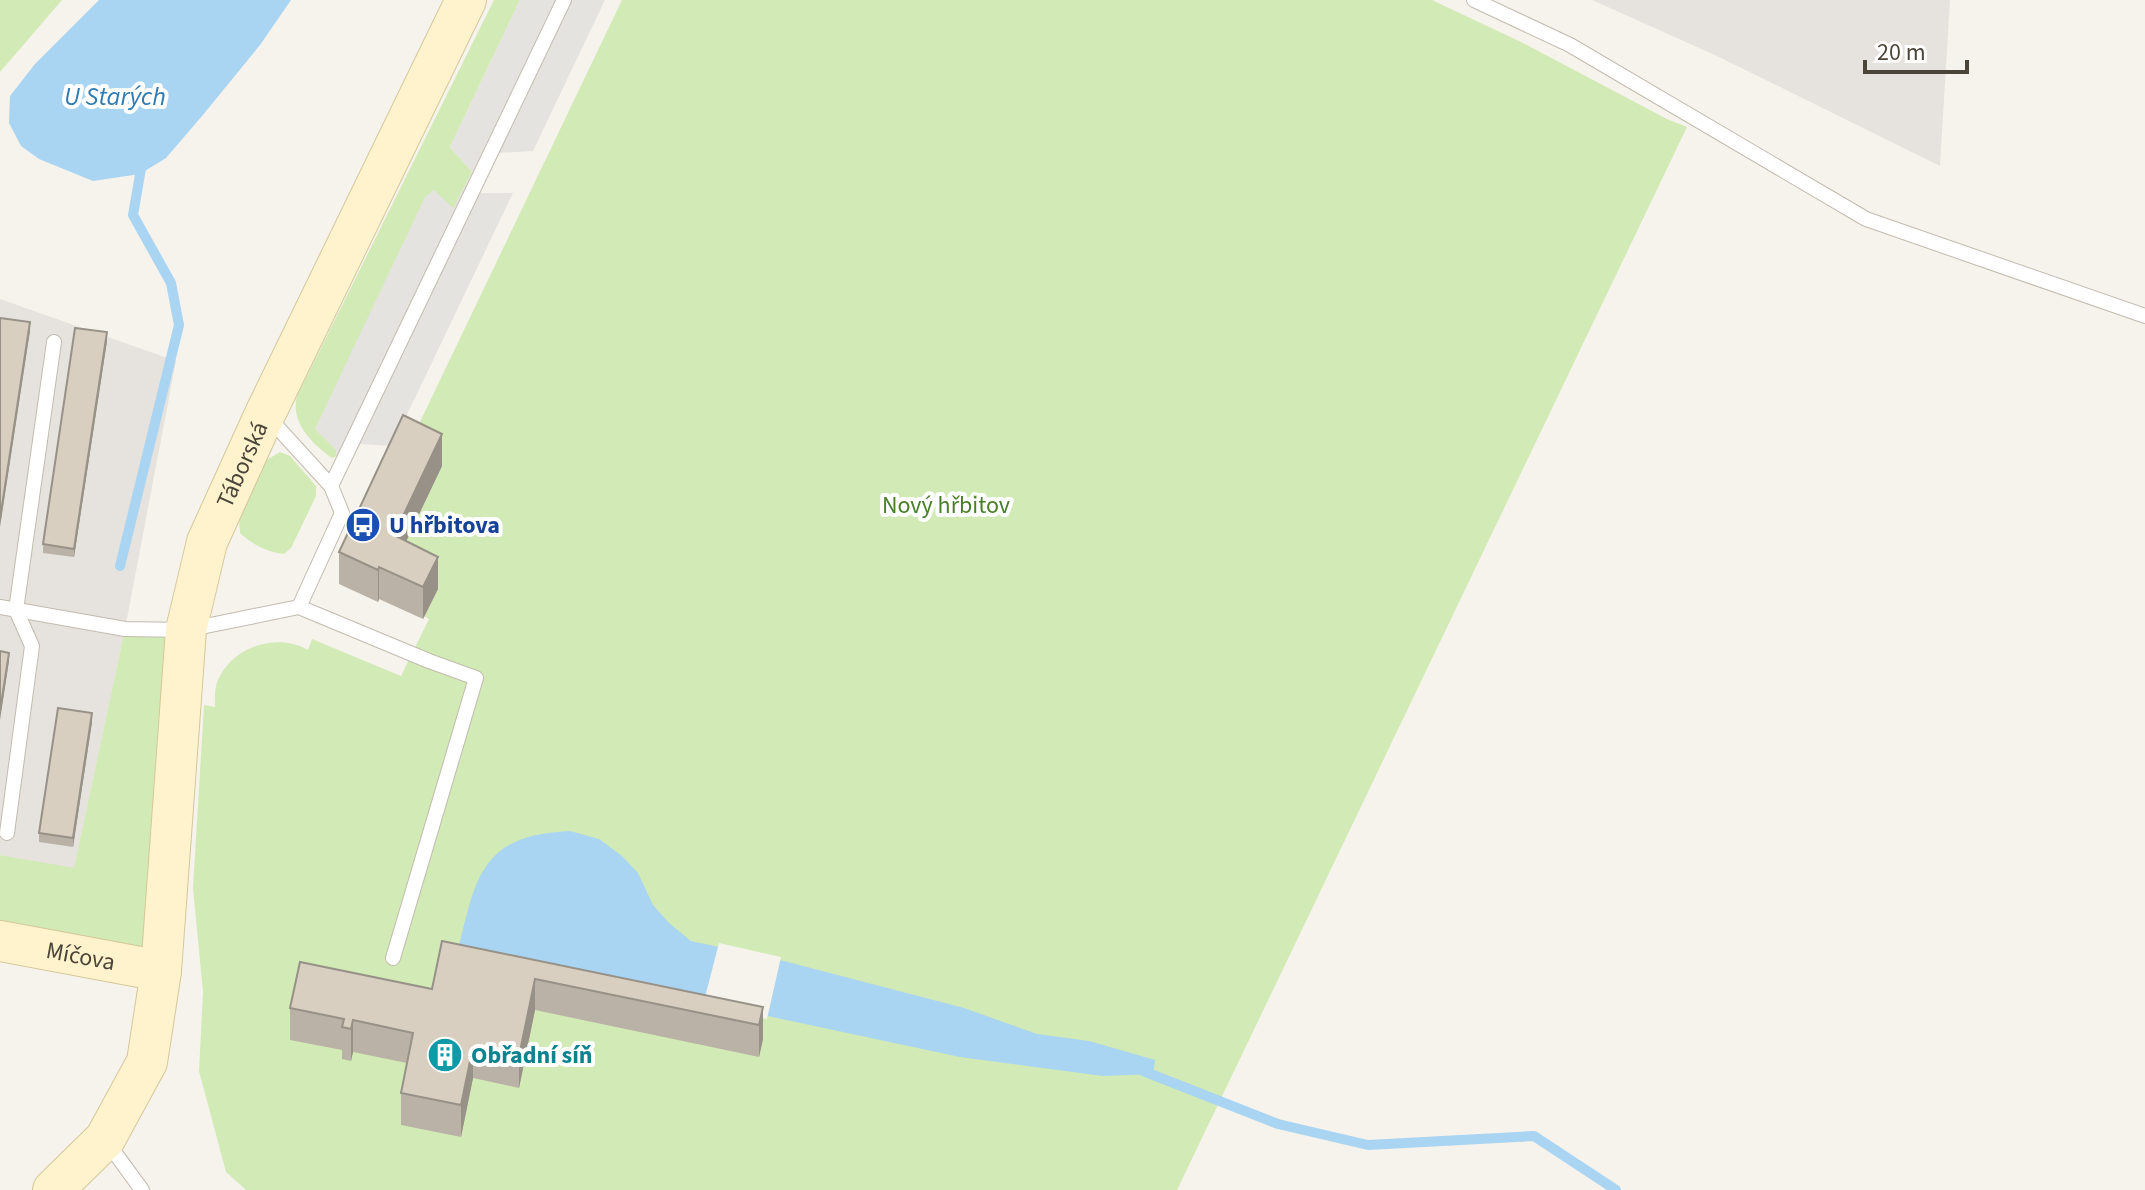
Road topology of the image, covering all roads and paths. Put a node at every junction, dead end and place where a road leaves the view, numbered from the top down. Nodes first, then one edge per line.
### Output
1 (466, 0) edge
2 (564, 0) edge
3 (1474, 0) edge
4 (2145, 316) edge
5 (54, 342) dead end
6 (265, 414) junction
7 (331, 486) junction
8 (0, 607) edge
9 (299, 607) junction
10 (16, 610) junction
11 (186, 630) junction
12 (7, 833) dead end
13 (0, 941) edge
14 (393, 958) dead end
15 (161, 971) junction
16 (105, 1139) junction
17 (53, 1190) edge
18 (142, 1190) edge

1 - 6 street, Táborská
2 - 7 lane
3 - 4 lane
5 - 10 lane
6 - 7 lane
6 - 11 street, Táborská
7 - 9 lane
8 - 10 lane
9 - 11 lane
9 - 14 lane
10 - 11 lane
10 - 12 lane
11 - 15 street, Táborská
13 - 15 street, Míčova
15 - 16 street, Táborská
16 - 17 street, Táborská
16 - 18 lane

